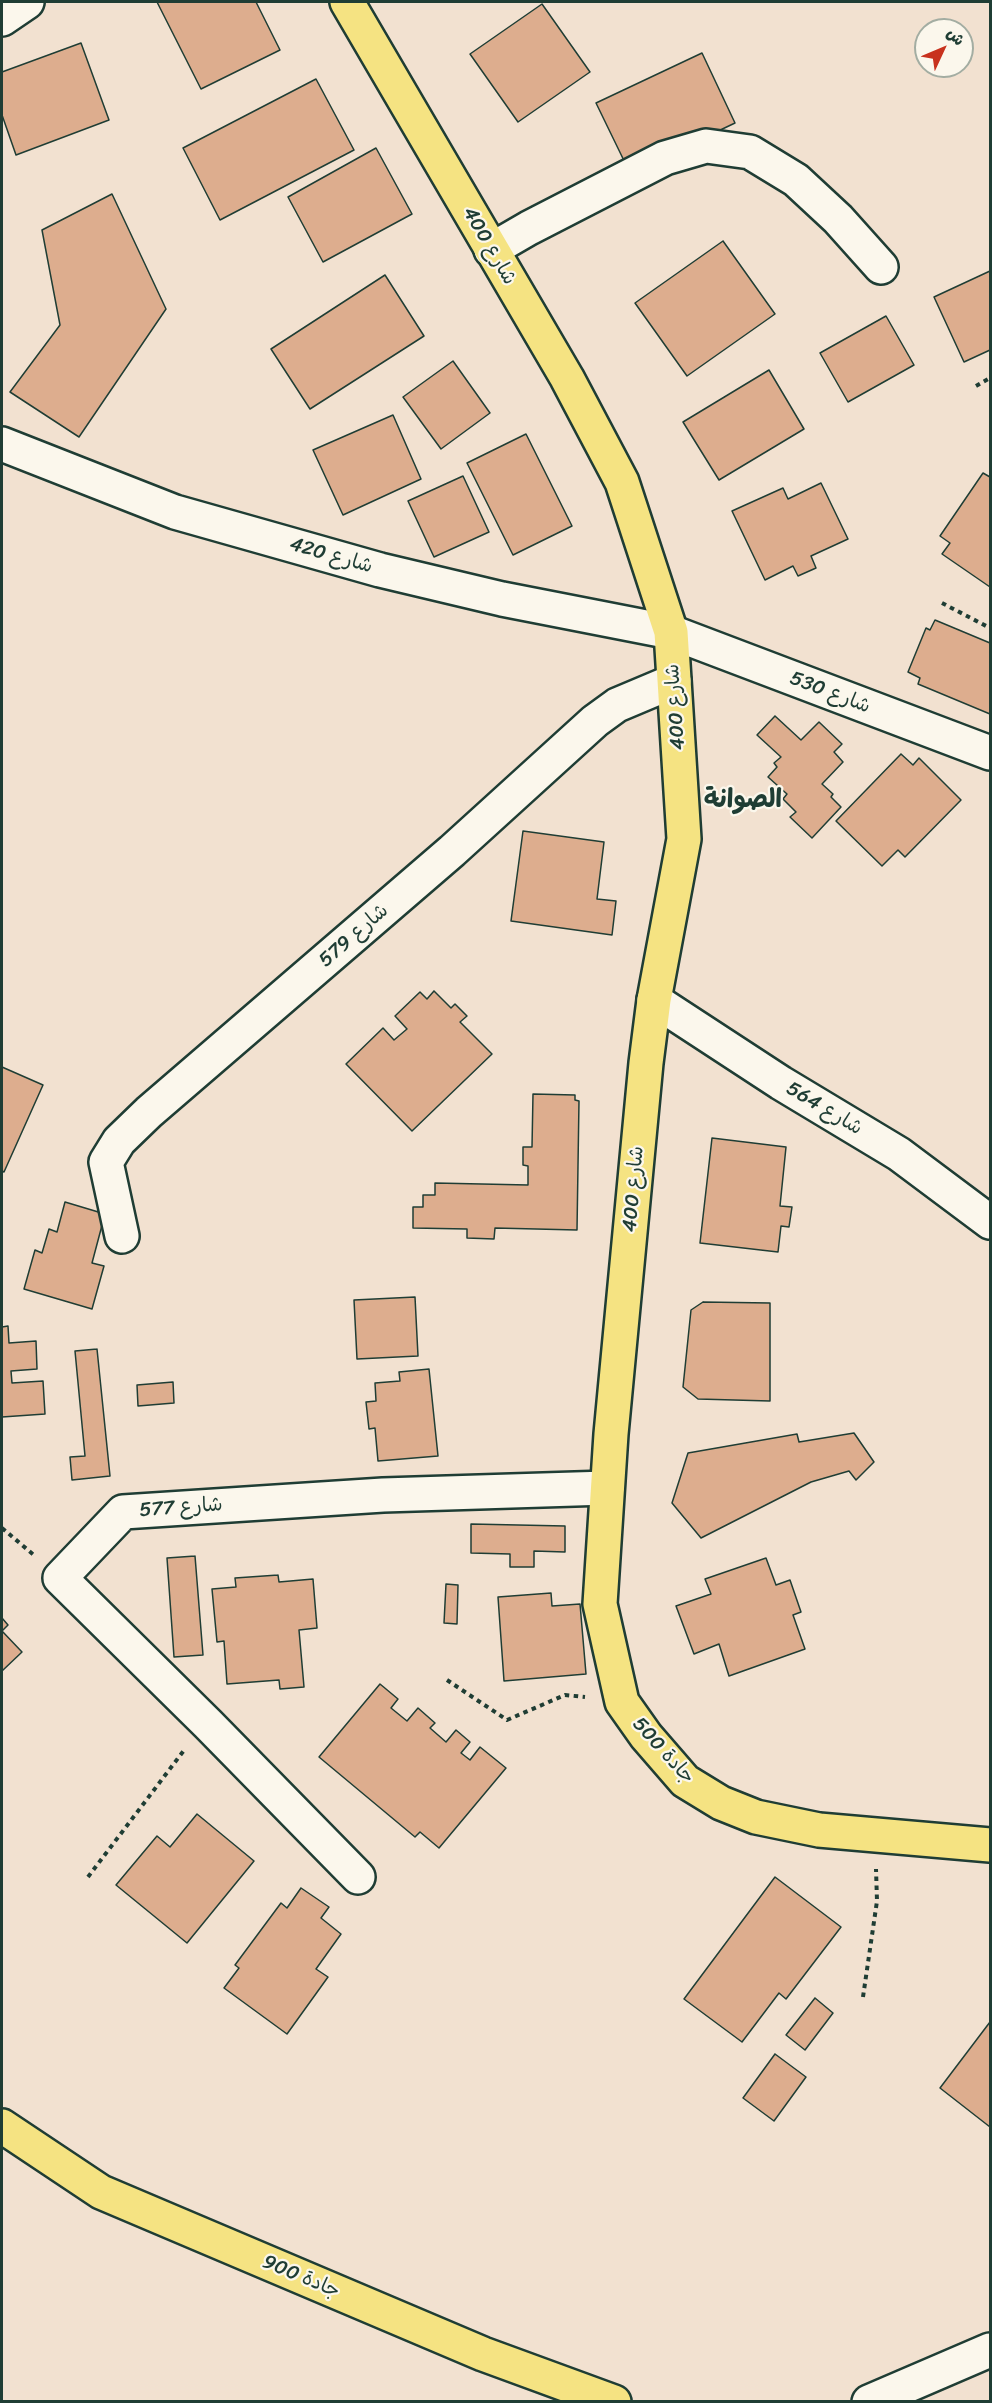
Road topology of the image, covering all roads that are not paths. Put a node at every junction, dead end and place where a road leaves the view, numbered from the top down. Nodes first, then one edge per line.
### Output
1 (27, 2) edge
2 (347, 2) edge
3 (2, 20) edge
4 (491, 250) junction
5 (880, 267) dead end
6 (2, 444) edge
7 (671, 632) junction
8 (674, 681) junction
9 (990, 753) edge
10 (654, 1000) junction
11 (990, 1222) edge
12 (122, 1236) dead end
13 (607, 1488) junction
14 (990, 1845) edge
15 (358, 1877) dead end
16 (2, 2126) edge
17 (990, 2350) edge
18 (614, 2402) edge
19 (869, 2402) edge

1 - 3 street
2 - 4 main road, شارع 400
4 - 5 street
4 - 7 main road, شارع 400
6 - 7 street, شارع 420
7 - 8 main road, شارع 400
7 - 9 street, شارع 530
8 - 10 main road, شارع 400
8 - 12 street, شارع 579
10 - 11 street, شارع 564
10 - 13 main road, شارع 400
13 - 14 main road, جادة 500
13 - 15 street, شارع 577
16 - 18 main road, جادة 900
17 - 19 street

